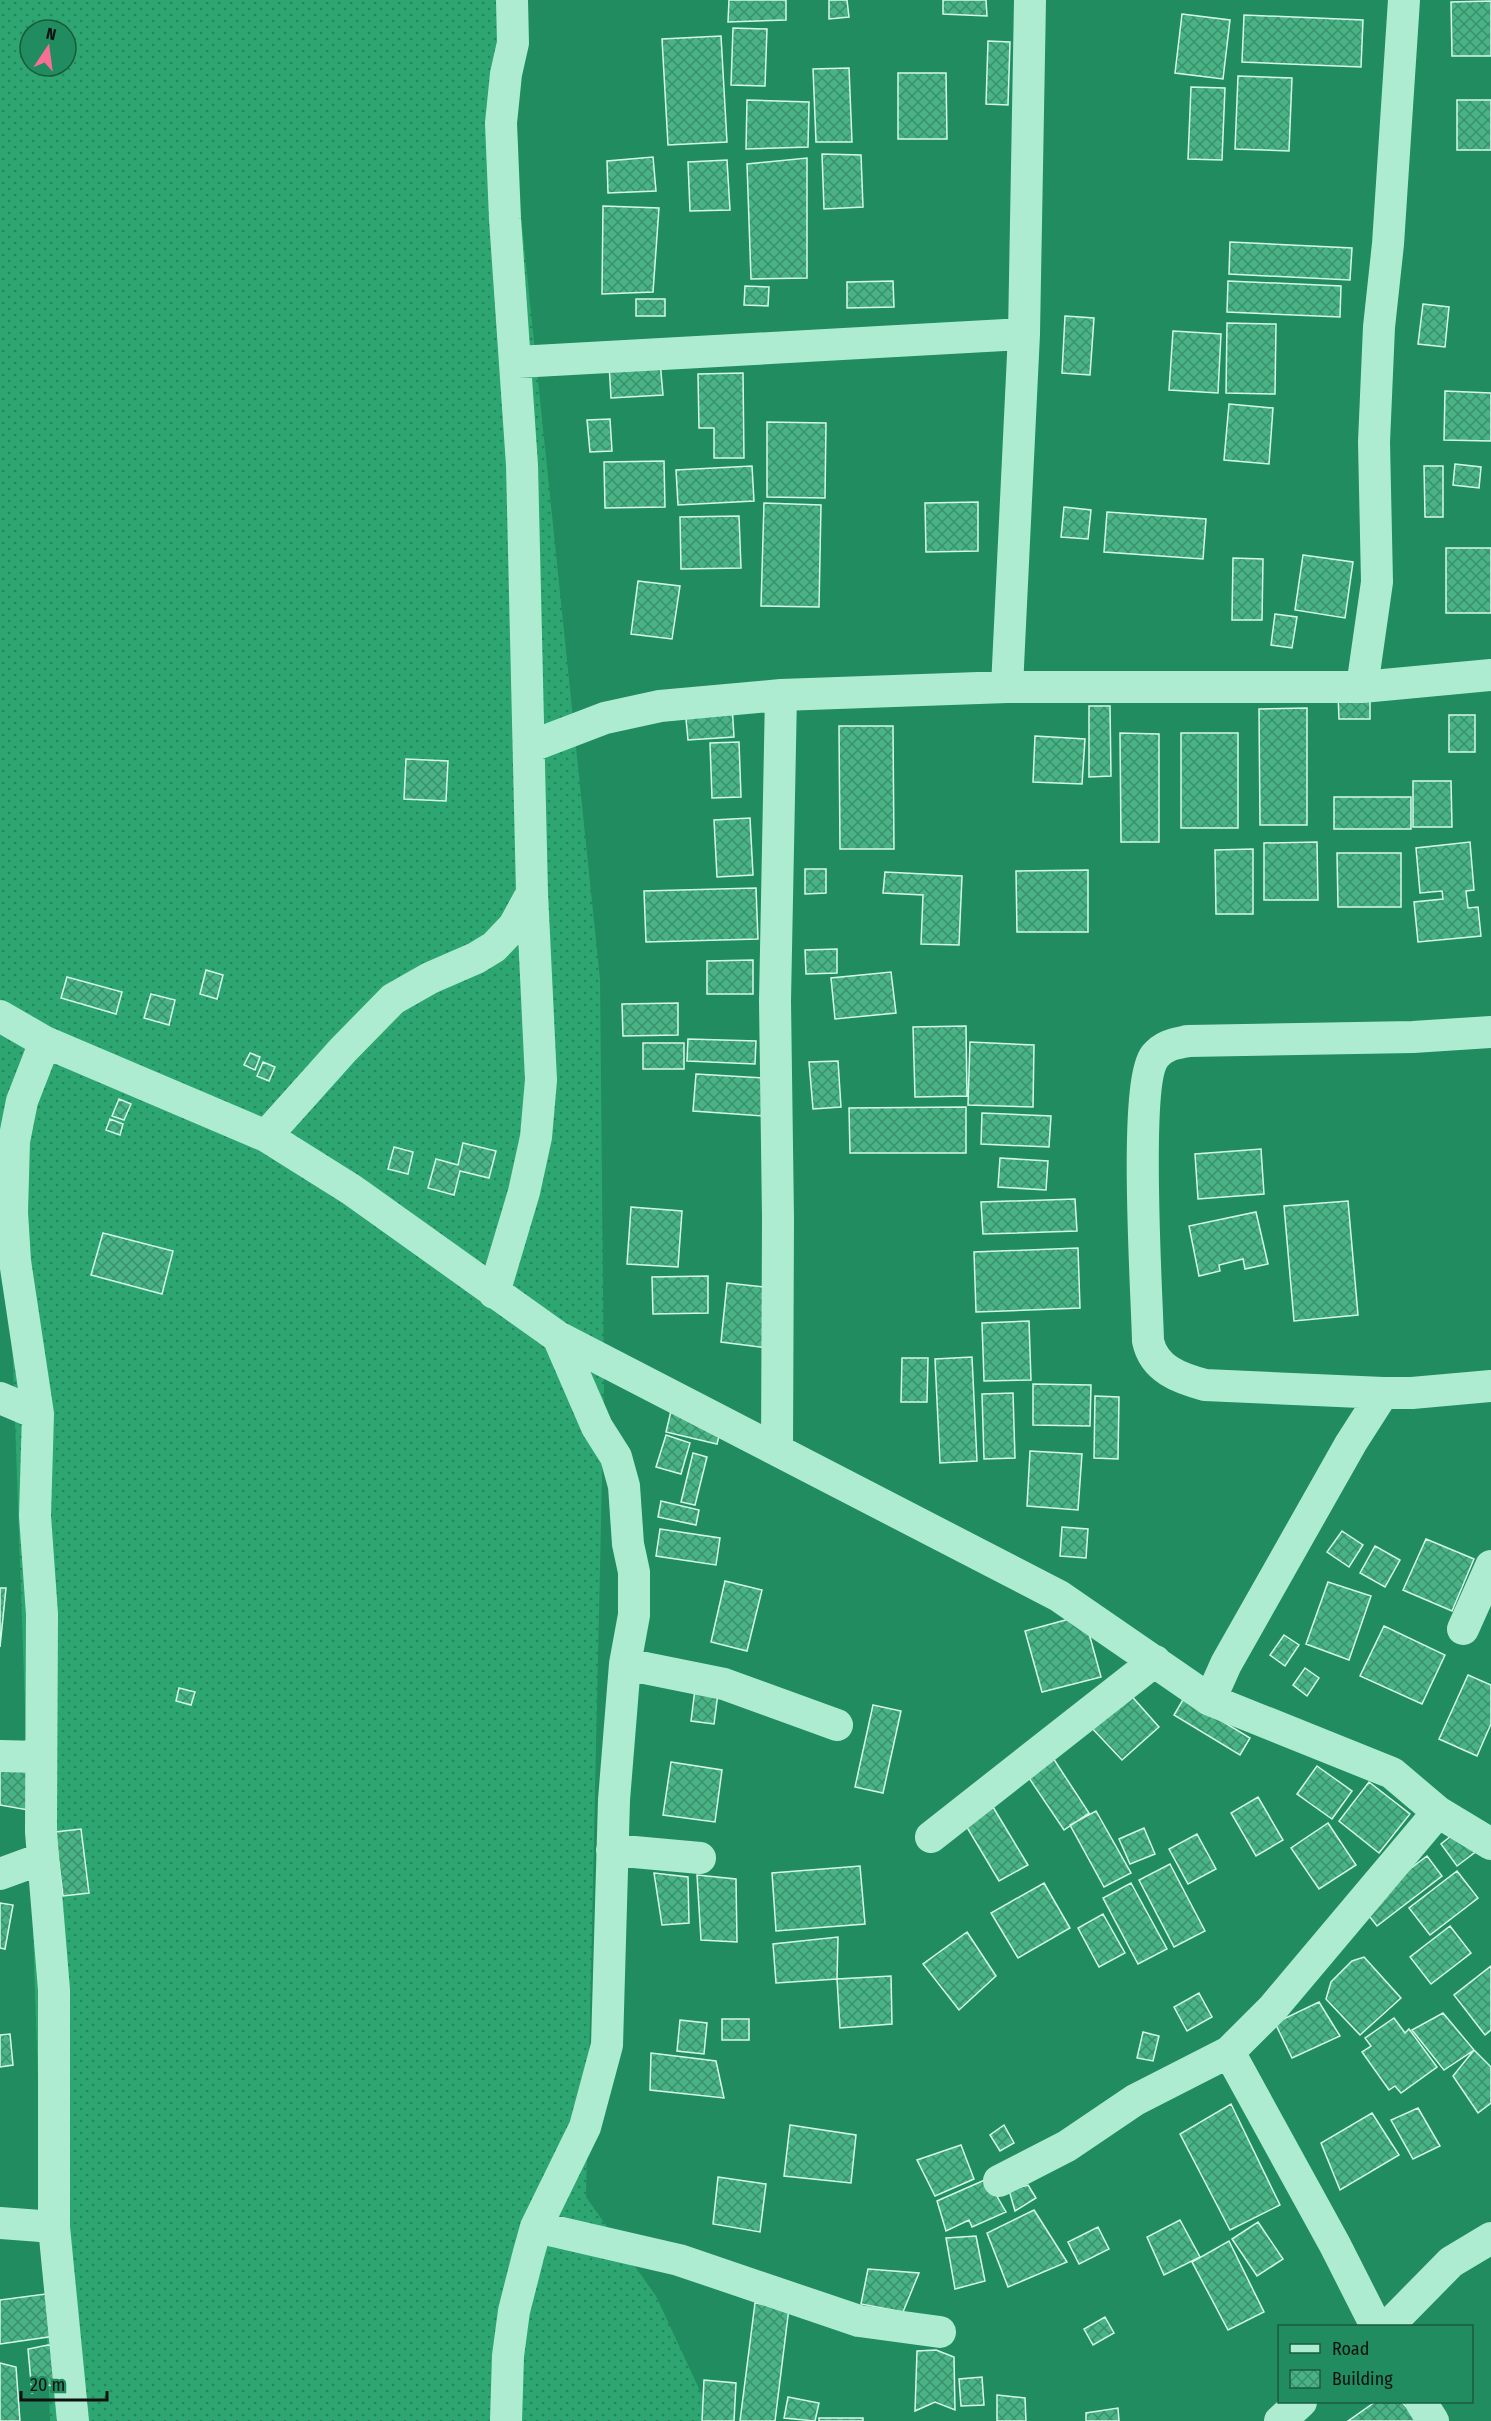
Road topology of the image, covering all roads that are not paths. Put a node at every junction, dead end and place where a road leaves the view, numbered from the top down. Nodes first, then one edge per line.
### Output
1 (512, 0) edge
2 (1030, 0) edge
3 (1404, 0) edge
4 (1024, 334) junction
5 (517, 362) junction
6 (1491, 675) edge
7 (1007, 687) junction
8 (1362, 687) junction
9 (781, 695) junction
10 (529, 747) junction
11 (532, 893) junction
12 (0, 1016) edge
13 (1491, 1032) edge
14 (45, 1042) junction
15 (266, 1136) junction
16 (494, 1293) junction
17 (558, 1337) junction
18 (1491, 1386) edge
19 (1383, 1393) junction
20 (0, 1398) edge
21 (38, 1414) junction
22 (777, 1450) junction
23 (1491, 1566) edge
24 (1463, 1629) dead end
25 (1155, 1661) junction
26 (625, 1664) junction
27 (1210, 1700) junction
28 (837, 1725) dead end
29 (0, 1756) edge
30 (40, 1757) junction
31 (1438, 1812) junction
32 (931, 1837) dead end
33 (1491, 1844) edge
34 (612, 1850) junction
35 (700, 1858) dead end
36 (42, 1859) junction
37 (0, 1874) edge
38 (1229, 2052) junction
39 (999, 2181) dead end
40 (0, 2223) edge
41 (54, 2227) junction
42 (536, 2227) junction
43 (1491, 2238) edge
44 (1375, 2325) edge
45 (1389, 2325) edge
46 (940, 2332) dead end
47 (1300, 2403) edge
48 (1422, 2403) edge
49 (73, 2421) edge
50 (506, 2421) edge
51 (1280, 2421) edge
52 (1433, 2421) edge

1 - 5 street
2 - 4 street
3 - 8 street
4 - 5 street
4 - 7 street
5 - 10 street
6 - 8 street
7 - 8 street
7 - 9 street
9 - 10 street
9 - 22 street
10 - 11 street
11 - 15 street
11 - 16 street
12 - 14 street
13 - 19 street
14 - 15 street
14 - 21 street
15 - 16 street
16 - 17 street
17 - 22 street
17 - 26 street
18 - 19 street
19 - 27 street
20 - 21 street
21 - 30 street
22 - 25 street
23 - 24 street
25 - 27 street
25 - 32 street
26 - 28 street
26 - 34 street
27 - 31 street
29 - 30 street
30 - 36 street
31 - 33 street
31 - 38 street
34 - 35 street
34 - 42 street
36 - 37 street
36 - 41 street
38 - 39 street
38 - 44 street
40 - 41 street
41 - 49 street
42 - 46 street
42 - 50 street
43 - 45 street
47 - 51 street
48 - 52 street

